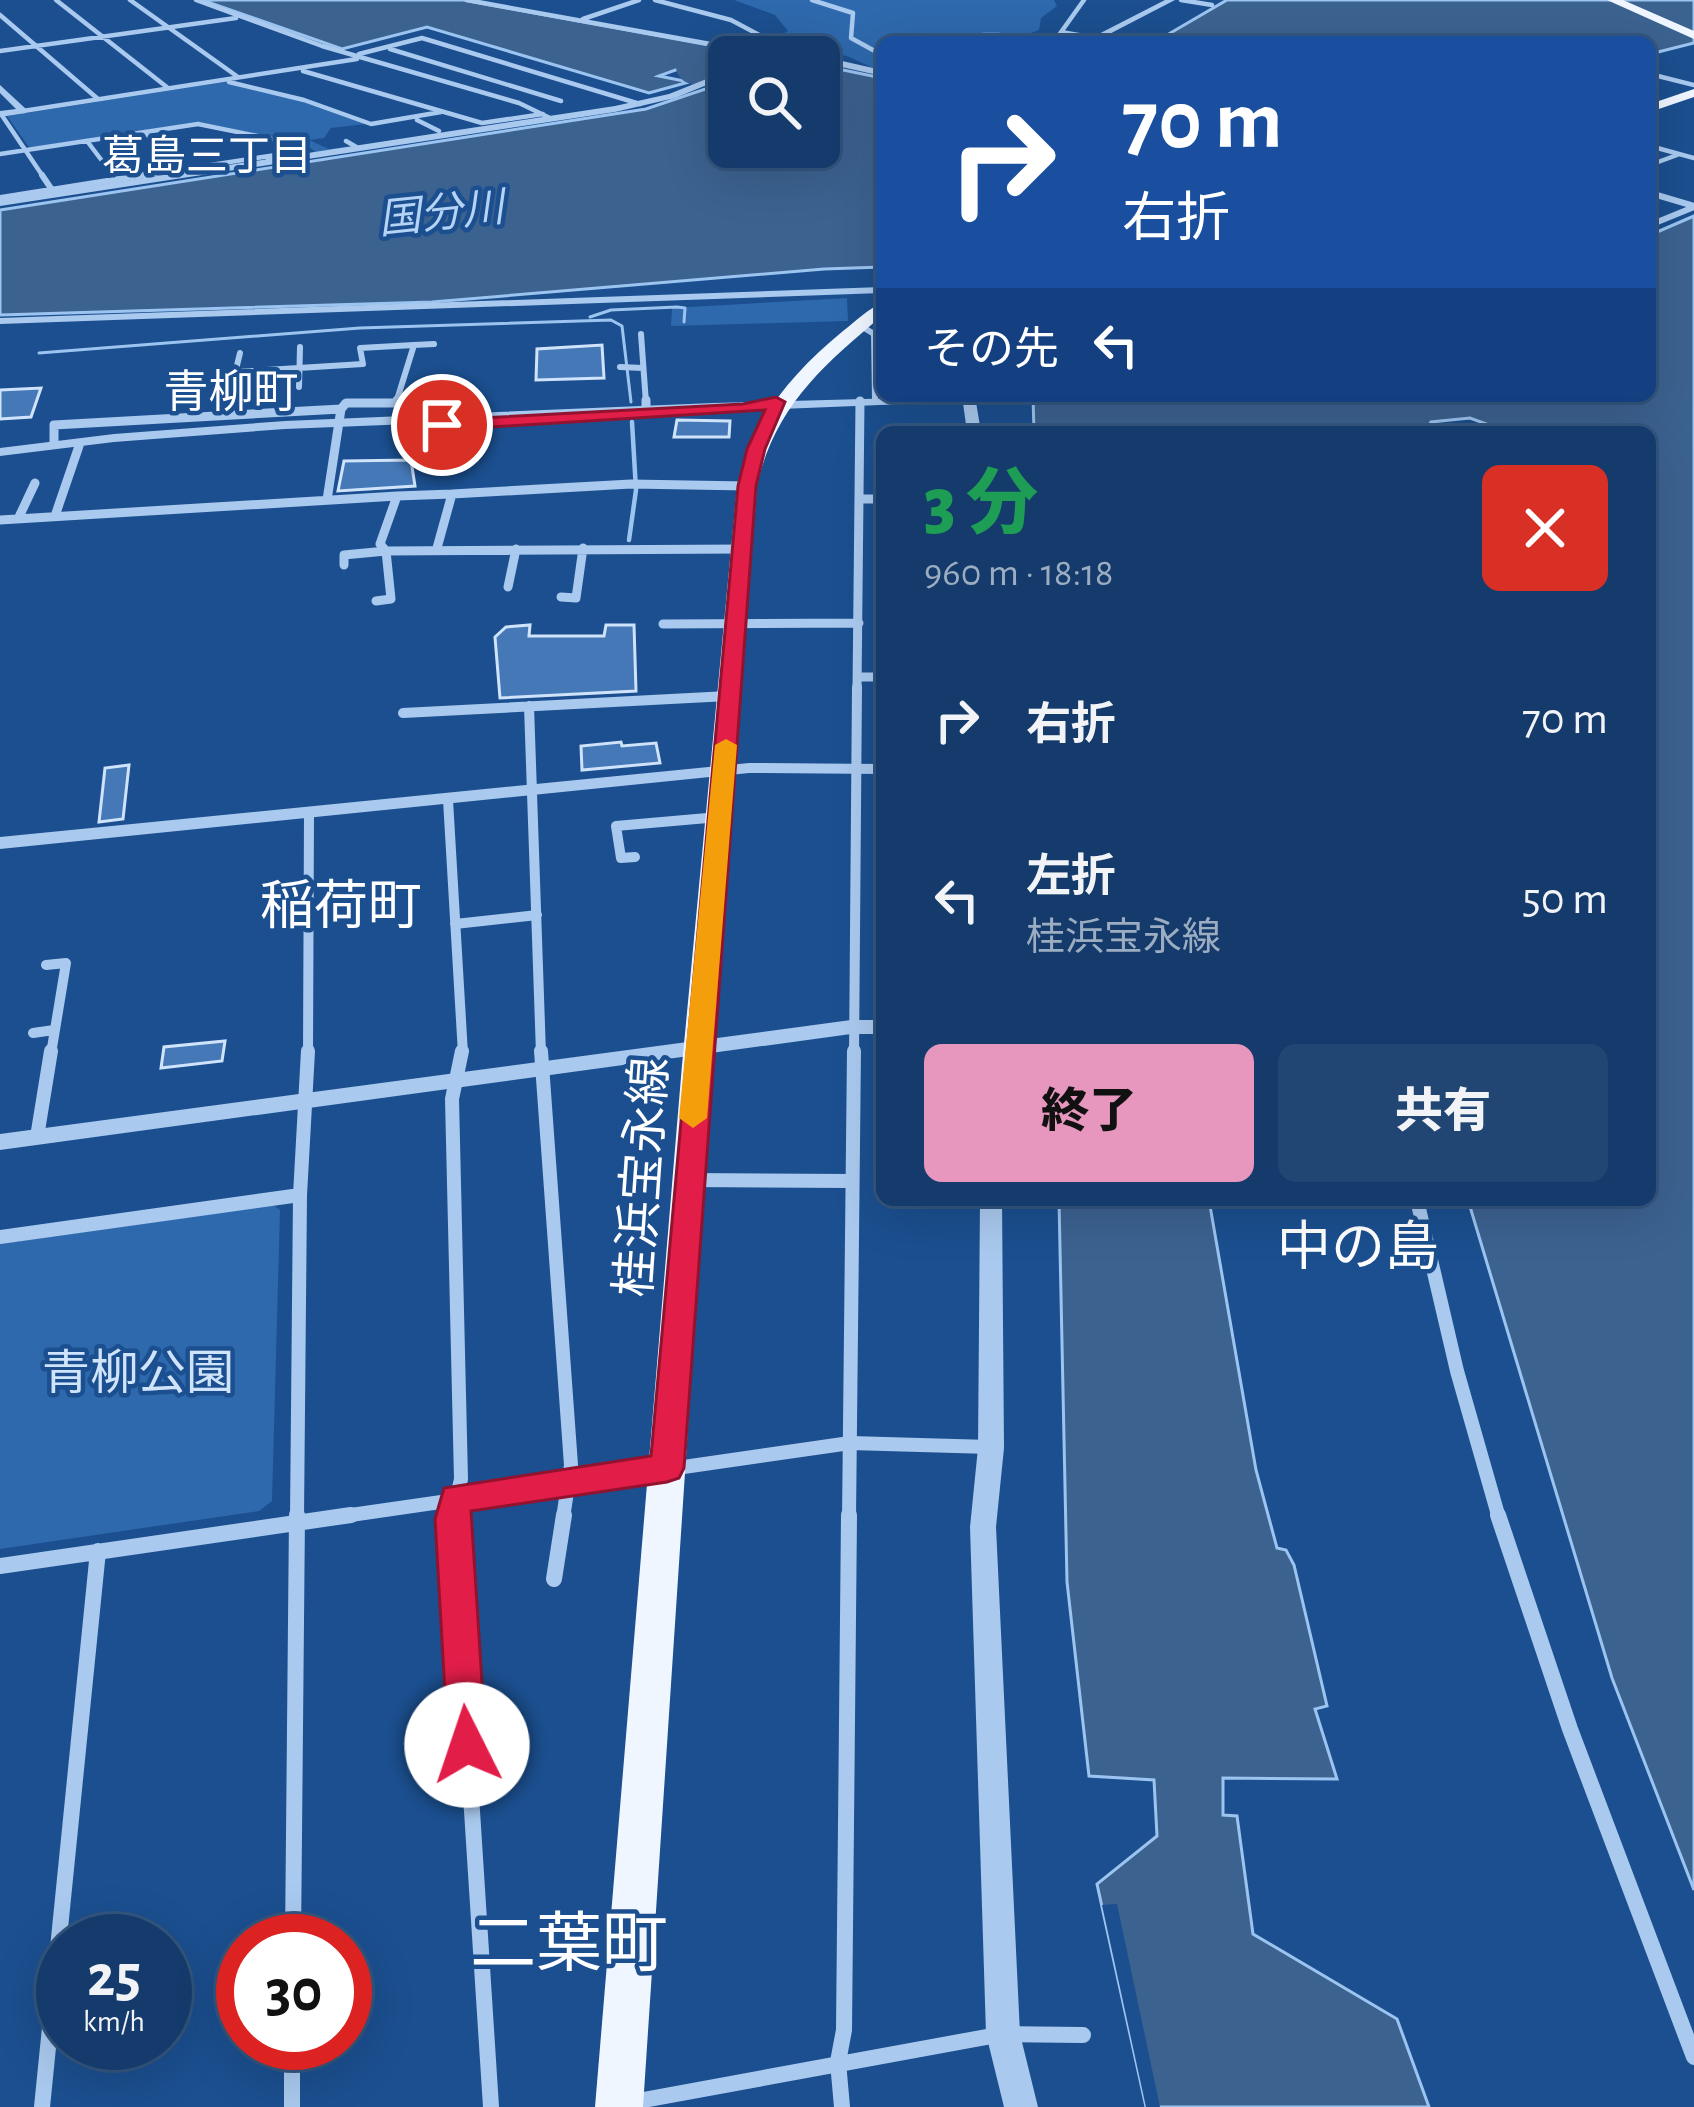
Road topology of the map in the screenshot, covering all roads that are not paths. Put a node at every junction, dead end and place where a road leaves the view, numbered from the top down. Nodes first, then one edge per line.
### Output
1 (56, 0) edge
2 (130, 0) edge
3 (196, 0) edge
4 (467, 0) edge
5 (639, 0) edge
6 (655, 0) edge
7 (812, 0) edge
8 (1084, 0) edge
9 (1171, 0) edge
10 (1181, 0) edge
11 (1613, 0) edge
12 (1212, 4) dead end
13 (0, 15) edge
14 (179, 15) dead end
15 (242, 17) junction
16 (576, 21) junction
17 (191, 24) junction
18 (758, 26) dead end
19 (168, 27) junction
20 (746, 27) junction
21 (1061, 32) junction
22 (406, 34) dead end
23 (1694, 35) edge
24 (761, 36) edge
25 (1056, 36) edge
26 (1076, 36) edge
27 (1099, 36) edge
28 (102, 37) junction
29 (422, 38) junction
30 (708, 44) edge
31 (36, 46) junction
32 (386, 47) junction
33 (0, 51) edge
34 (876, 52) edge
35 (355, 56) junction
36 (364, 58) junction
37 (501, 62) junction
38 (840, 63) edge
39 (324, 64) junction
40 (296, 68) junction
41 (344, 71) dead end
42 (464, 72) junction
43 (876, 72) edge
44 (1656, 76) edge
45 (238, 77) junction
46 (436, 79) junction
47 (223, 80) junction
48 (708, 81) edge
49 (0, 88) edge
50 (168, 88) junction
51 (1694, 88) edge
52 (597, 91) junction
53 (98, 99) junction
54 (561, 101) junction
55 (1656, 103) edge
56 (640, 104) junction
57 (535, 109) junction
58 (23, 111) junction
59 (442, 112) junction
60 (0, 114) edge
61 (547, 116) junction
62 (416, 120) junction
63 (440, 131) dead end
64 (145, 132) junction
65 (87, 141) junction
66 (346, 141) dead end
67 (358, 148) junction
68 (1656, 148) edge
69 (26, 150) junction
70 (307, 150) junction
71 (0, 154) edge
72 (1679, 154) junction
73 (1694, 158) edge
74 (1656, 163) edge
75 (244, 166) junction
76 (179, 170) junction
77 (116, 180) junction
78 (52, 190) junction
79 (1656, 195) edge
80 (0, 200) edge
81 (1694, 206) edge
82 (1656, 222) edge
83 (527, 308) dead end
84 (876, 310) edge
85 (876, 311) edge
86 (876, 318) edge
87 (91, 320) junction
88 (0, 324) edge
89 (641, 334) dead end
90 (434, 344) dead end
91 (414, 345) junction
92 (300, 347) dead end
93 (240, 352) dead end
94 (362, 364) junction
95 (299, 368) junction
96 (620, 368) dead end
97 (643, 368) junction
98 (235, 372) junction
99 (364, 377) dead end
100 (248, 385) dead end
101 (299, 387) dead end
102 (867, 400) junction
103 (876, 400) edge
104 (776, 402) junction
105 (396, 403) junction
106 (646, 407) junction
107 (460, 417) junction
108 (341, 420) junction
109 (80, 446) junction
110 (0, 455) edge
111 (35, 483) dead end
112 (747, 486) junction
113 (452, 494) junction
114 (397, 496) junction
115 (860, 499) junction
116 (876, 499) edge
117 (327, 500) junction
118 (55, 516) junction
119 (19, 519) junction
120 (0, 520) edge
121 (437, 548) junction
122 (583, 548) junction
123 (517, 549) junction
124 (744, 549) junction
125 (386, 551) junction
126 (344, 565) dead end
127 (508, 586) dead end
128 (561, 597) dead end
129 (376, 601) dead end
130 (859, 623) junction
131 (663, 624) dead end
132 (734, 625) junction
133 (858, 677) junction
134 (876, 677) edge
135 (730, 696) junction
136 (529, 706) junction
137 (403, 713) dead end
138 (856, 769) junction
139 (725, 770) junction
140 (876, 770) edge
141 (532, 791) junction
142 (448, 800) junction
143 (309, 813) junction
144 (720, 817) junction
145 (0, 844) edge
146 (635, 857) dead end
147 (536, 915) junction
148 (455, 924) junction
149 (46, 965) dead end
150 (850, 1027) junction
151 (876, 1027) edge
152 (54, 1030) junction
153 (33, 1033) dead end
154 (698, 1048) junction
155 (542, 1069) junction
156 (459, 1081) junction
157 (305, 1101) junction
158 (37, 1137) junction
159 (0, 1142) edge
160 (688, 1180) junction
161 (850, 1181) junction
162 (300, 1195) junction
163 (991, 1206) edge
164 (1418, 1206) edge
165 (0, 1237) edge
166 (850, 1443) junction
167 (991, 1448) junction
168 (667, 1468) junction
169 (568, 1482) junction
170 (457, 1499) junction
171 (297, 1521) junction
172 (98, 1551) junction
173 (0, 1566) edge
174 (554, 1579) dead end
175 (293, 1914) edge
176 (1003, 2035) junction
177 (1083, 2035) dead end
178 (1694, 2057) edge
179 (838, 2062) junction
180 (292, 2070) edge
181 (614, 2106) edge
182 (42, 2107) edge
183 (292, 2107) edge
184 (491, 2107) edge
185 (842, 2107) edge
186 (1021, 2107) edge

1 - 28 street
2 - 19 street
3 - 15 street
4 - 16 street
5 - 16 street
6 - 20 street
7 - 34 street
8 - 21 street
9 - 27 street
10 - 12 street
11 - 23 main road
13 - 31 street
14 - 17 street
15 - 17 street
15 - 35 street
16 - 30 street
17 - 19 street
18 - 20 street
19 - 28 street
19 - 45 street
20 - 24 street
21 - 25 street
21 - 26 street
22 - 29 street
28 - 31 street
28 - 50 street
29 - 32 street
29 - 37 street
31 - 33 street
31 - 53 street
32 - 35 street
32 - 42 street
35 - 36 street
36 - 39 street
36 - 46 street
37 - 42 street
37 - 52 street
38 - 43 street
39 - 40 street
39 - 41 street
40 - 45 street
40 - 59 street
42 - 46 street
42 - 54 street
44 - 51 street
45 - 47 street
46 - 57 street
47 - 50 street
47 - 62 street
48 - 56 street
49 - 58 street
50 - 53 street
51 - 55 main road
52 - 54 street
52 - 56 street
53 - 58 street
54 - 57 street
56 - 61 street
57 - 61 street
58 - 60 street
59 - 61 street
59 - 62 street
60 - 69 street
61 - 67 street
62 - 63 street
64 - 65 street
64 - 70 street
64 - 76 street
65 - 69 street
65 - 77 street
66 - 67 street
67 - 75 street
68 - 72 street
69 - 71 street
69 - 78 street
70 - 75 street
70 - 76 street
72 - 73 street
72 - 74 street
75 - 80 street
76 - 77 street
77 - 78 street
78 - 80 street
79 - 81 street
81 - 82 street
83 - 87 street
84 - 87 street
85 - 104 main road, 桂浜宝永線
86 - 102 street
87 - 88 street
89 - 97 street
90 - 91 street
91 - 94 street
91 - 105 street
92 - 95 street
93 - 98 street
94 - 95 street
94 - 99 street
95 - 98 street
95 - 101 street
96 - 97 street
97 - 106 street
98 - 100 street
102 - 103 street
102 - 104 street
102 - 115 street
104 - 106 street
104 - 108 street
104 - 112 main road, 桂浜宝永線
105 - 107 street
105 - 108 street
106 - 107 street
107 - 108 street
108 - 109 street
108 - 110 street
108 - 117 street
109 - 110 street
109 - 118 street
111 - 119 street
112 - 113 street
112 - 124 main road, 桂浜宝永線
113 - 114 street
113 - 121 street
114 - 117 street
114 - 125 street
115 - 116 street
115 - 130 street
117 - 118 street
118 - 119 street
119 - 120 street
121 - 123 street
121 - 125 street
122 - 123 street
122 - 124 street
122 - 128 street
123 - 127 street
124 - 132 main road, 桂浜宝永線
125 - 126 street
125 - 129 street
130 - 132 street
130 - 133 street
131 - 132 street
132 - 135 main road, 桂浜宝永線
133 - 134 street
133 - 138 street
135 - 136 street
135 - 139 main road, 桂浜宝永線
136 - 137 street
136 - 141 street
138 - 139 street
138 - 140 street
138 - 150 street
139 - 141 street
139 - 144 main road, 桂浜宝永線
141 - 142 street
141 - 147 street
142 - 143 street
142 - 148 street
143 - 145 street
143 - 157 street
144 - 146 street
144 - 154 main road, 桂浜宝永線
147 - 148 street
147 - 155 street
148 - 156 street
149 - 152 street
150 - 151 street
150 - 154 street
150 - 161 street
152 - 153 street
152 - 158 street
154 - 155 street
154 - 160 main road, 桂浜宝永線
155 - 156 street
155 - 169 street
156 - 157 street
156 - 170 street
157 - 158 street
157 - 162 street
158 - 159 street
160 - 161 street
160 - 168 main road, 桂浜宝永線
161 - 166 street
162 - 165 street
162 - 171 street
163 - 167 street
164 - 178 street
166 - 167 street
166 - 168 street
166 - 179 street
167 - 176 street
168 - 169 street
168 - 181 main road, 桂浜宝永線
169 - 170 street
169 - 174 street
170 - 171 street
170 - 184 street
171 - 172 street
171 - 175 street
172 - 173 street
172 - 182 street
176 - 177 street
176 - 179 street
176 - 186 street
179 - 181 street
179 - 185 street
180 - 183 street

